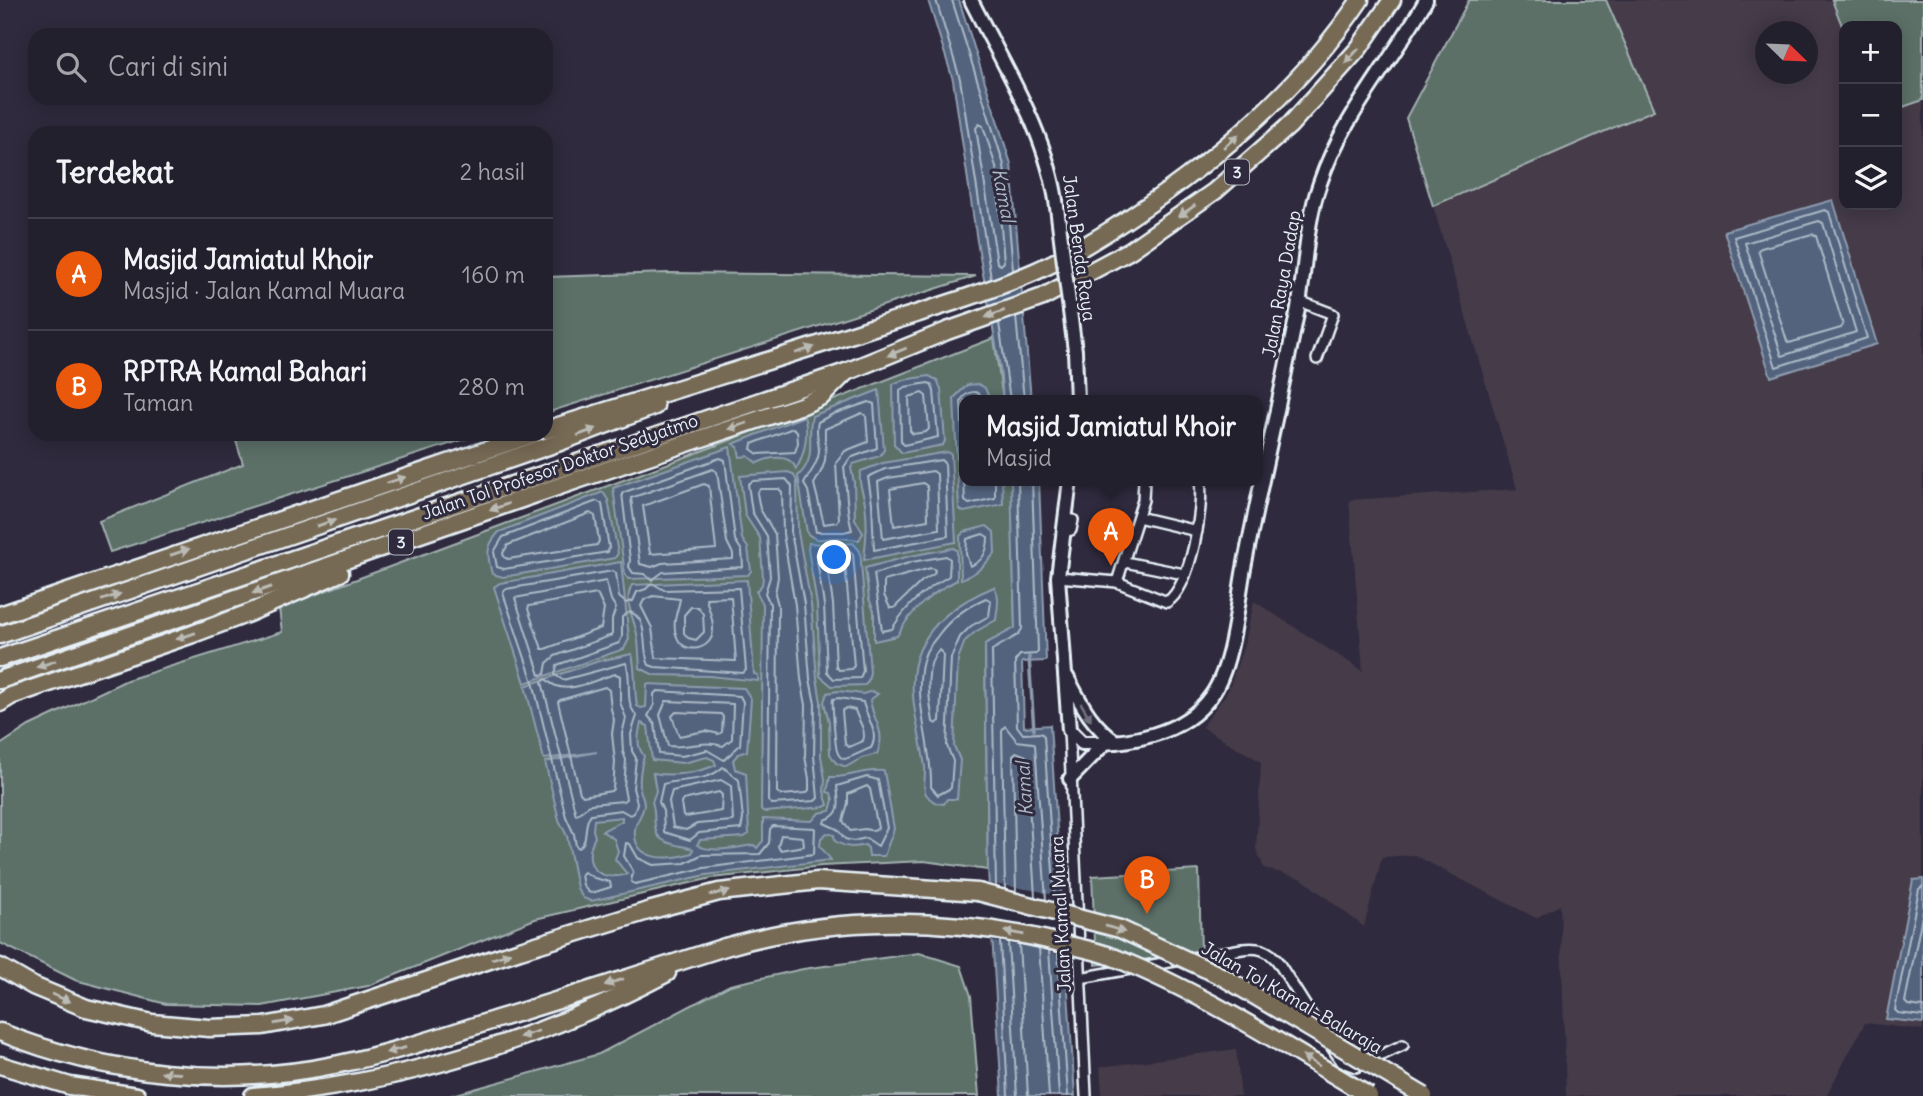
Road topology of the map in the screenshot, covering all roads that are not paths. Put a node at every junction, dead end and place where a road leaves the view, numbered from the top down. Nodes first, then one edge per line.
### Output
1 (971, 0) edge
2 (1360, 0) edge
3 (1392, 0) edge
4 (1426, 0) edge
5 (1299, 300) junction
6 (1317, 359) dead end
7 (740, 371) junction
8 (846, 372) junction
9 (1077, 395) edge
10 (553, 428) edge
11 (513, 441) edge
12 (1263, 469) edge
13 (1069, 486) edge
14 (1144, 486) edge
15 (1201, 486) edge
16 (1259, 486) edge
17 (1138, 517) junction
18 (1073, 520) dead end
19 (1197, 531) junction
20 (1062, 532) junction
21 (429, 533) junction
22 (1125, 562) junction
23 (1184, 574) junction
24 (1058, 577) junction
25 (1112, 581) junction
26 (0, 615) edge
27 (0, 635) edge
28 (0, 658) edge
29 (1065, 674) junction
30 (0, 680) edge
31 (0, 703) edge
32 (1069, 730) junction
33 (1110, 743) junction
34 (1070, 779) junction
35 (725, 947) junction
36 (0, 967) edge
37 (1080, 978) junction
38 (0, 1032) edge
39 (1403, 1045) dead end
40 (0, 1065) edge
41 (137, 1096) edge
42 (253, 1096) edge
43 (1086, 1096) edge
44 (1370, 1096) edge
45 (1424, 1096) edge

1 - 9 main road, Jalan Benda Raya, bridge
7 -> 2 highway, Jalan Tol Profesor Doktor Sedyatmo / 3
3 -> 8 highway, Jalan Tol Profesor Doktor Sedyatmo / 3
4 - 5 main road, Jalan Raya Dadap
5 - 6 street
5 - 12 main road, Jalan Raya Dadap
7 - 10 highway, Jalan Tol Profesor Doktor Sedyatmo / 3
27 -> 7 highway, Jalan Tol Profesor Doktor Sedyatmo / 3
8 -> 21 highway, Jalan Tol Profesor Doktor Sedyatmo / 3
8 - 28 highway, Jalan Tol Profesor Doktor Sedyatmo / 3
26 -> 11 highway
13 - 20 main road
14 - 17 street
15 - 19 street
16 - 33 main road, Jalan Raya Dadap
17 - 19 street
17 - 22 street
18 - 20 street
19 - 23 street
20 - 24 main road
21 -> 30 highway, Jalan Tol Profesor Doktor Sedyatmo / 3
21 -> 31 highway
22 - 23 street
22 - 25 street
23 - 25 street
24 - 25 street
24 - 29 main road
29 - 32 main road
29 -> 33 main road
32 - 33 main road
32 - 34 street, Jalan Kamal Muara
33 - 34 main road
34 - 37 street, Jalan Kamal Muara
35 -> 38 highway
35 -> 42 highway
44 -> 35 highway, bridge
36 -> 45 highway, Jalan Tol Kamal–Balaraja, bridge
37 - 39 street
37 - 43 street, Jalan Kamal Muara
40 - 41 highway

